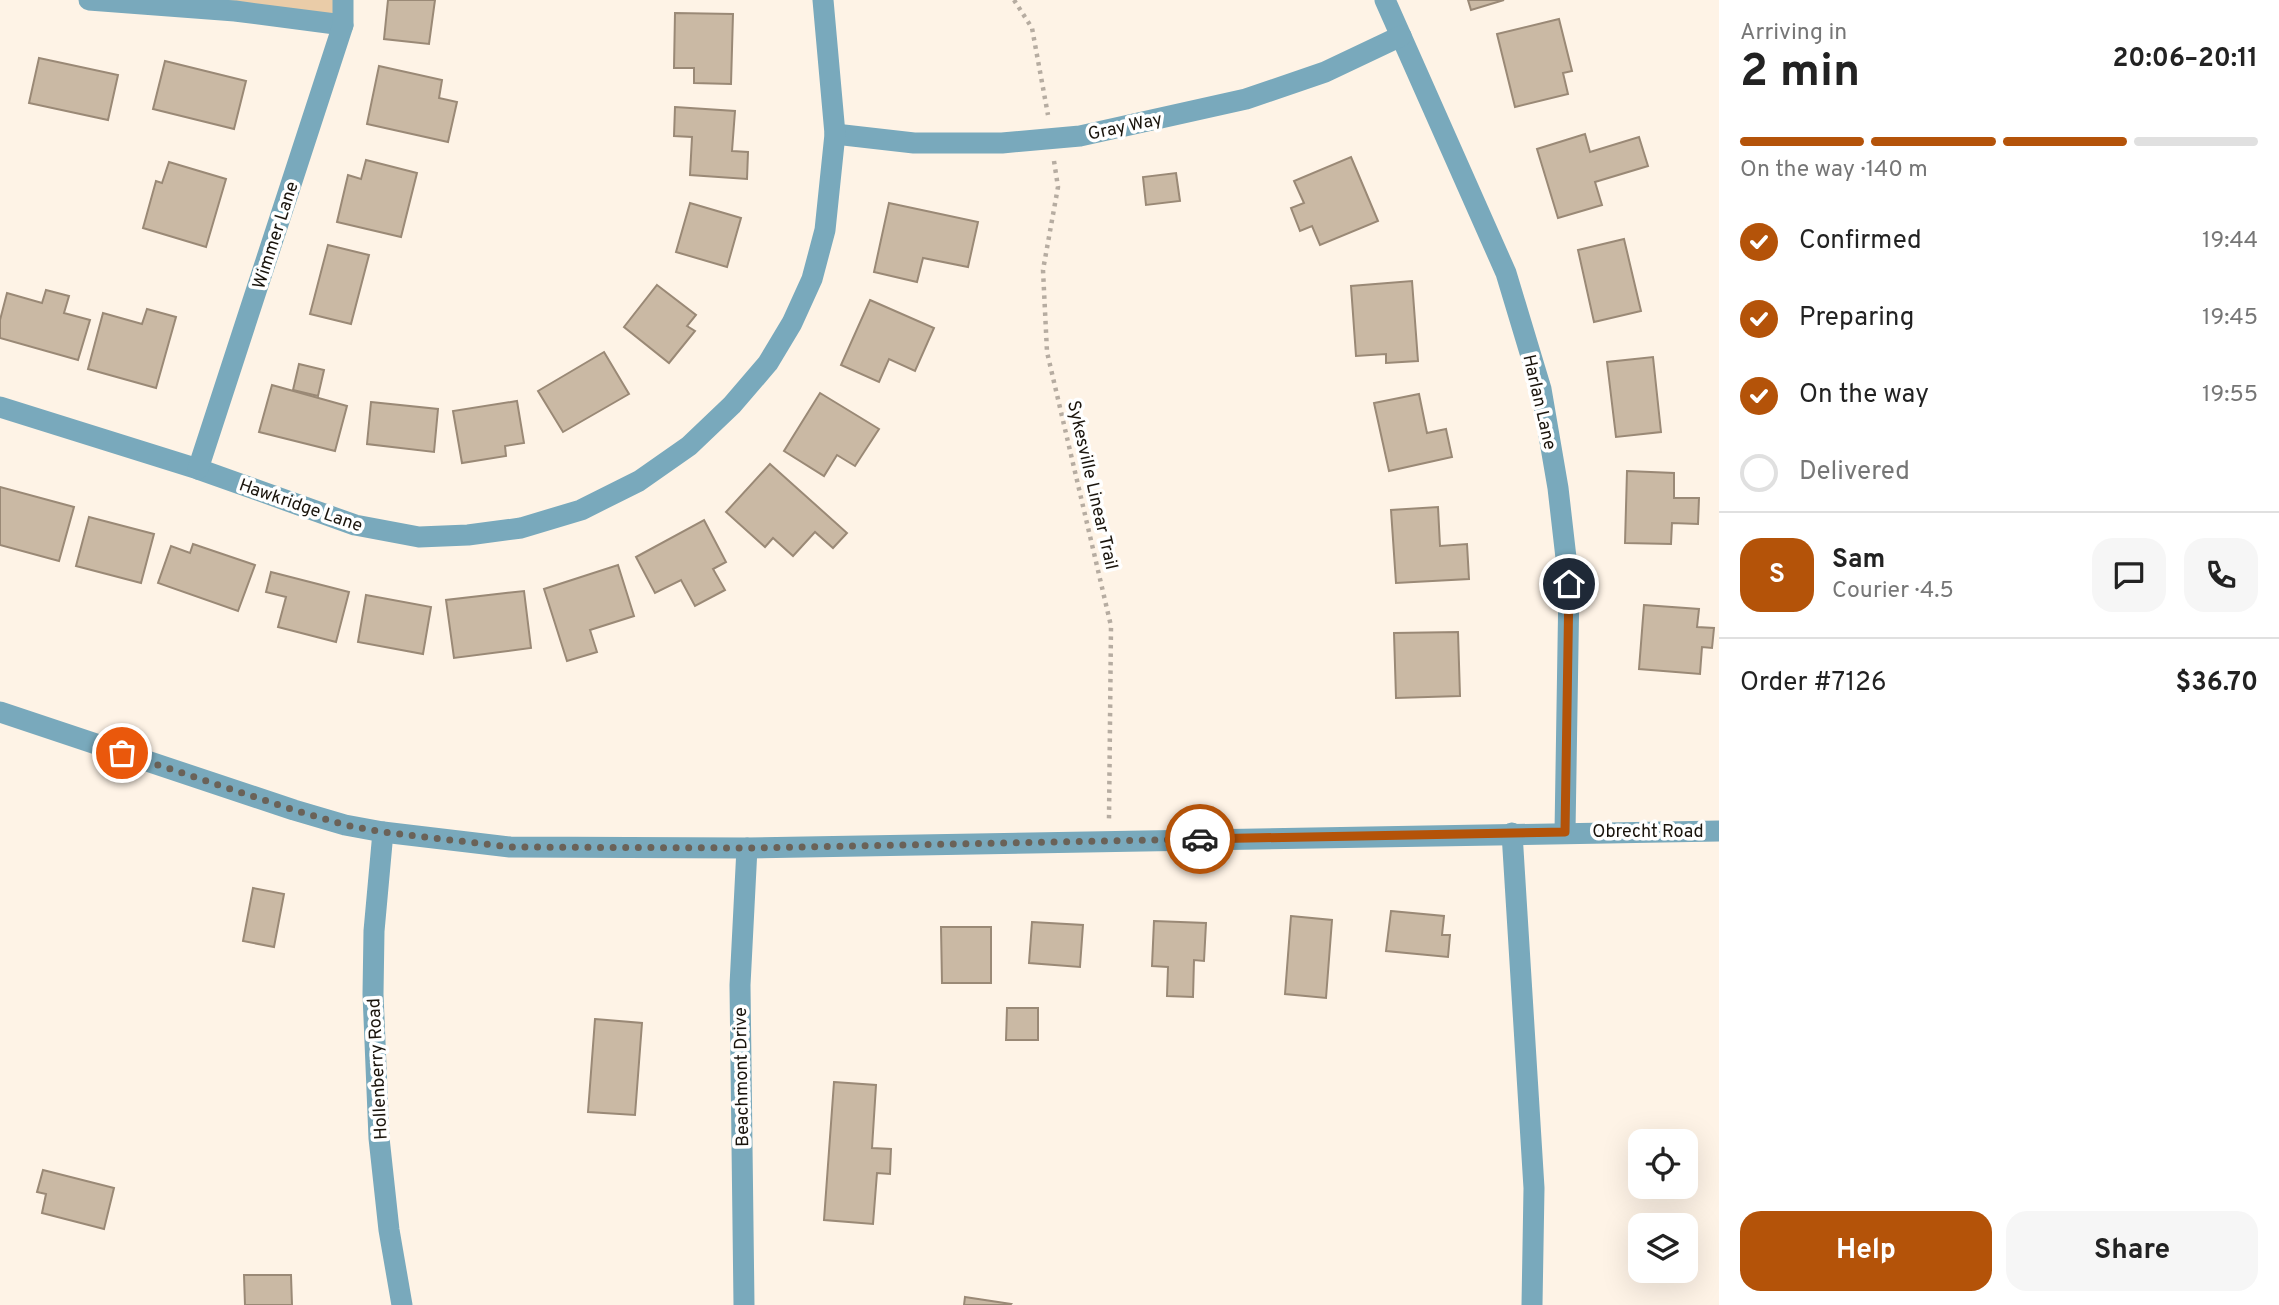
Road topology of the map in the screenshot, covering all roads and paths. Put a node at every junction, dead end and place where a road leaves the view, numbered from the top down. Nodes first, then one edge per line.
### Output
1 (89, 0) edge
2 (343, 0) edge
3 (823, 0) edge
4 (1014, 0) edge
5 (1385, 0) edge
6 (343, 25) junction
7 (1401, 36) junction
8 (835, 134) junction
9 (1052, 138) junction
10 (0, 407) edge
11 (198, 469) junction
12 (0, 712) edge
13 (1719, 831) edge
14 (383, 832) junction
15 (1565, 832) junction
16 (1511, 833) junction
17 (1109, 841) junction
18 (747, 848) junction
19 (402, 1305) edge
20 (744, 1305) edge
21 (1532, 1305) edge

1 - 6 street
2 - 6 street, Wimmer Lane
3 - 8 street, Hawkridge Lane
4 - 9 path, Sykesville Linear Trail
5 - 7 street, Harlan Lane
6 - 11 street, Wimmer Lane
7 - 9 street, Gray Way
7 - 15 street, Harlan Lane
8 - 9 street, Gray Way
8 - 11 street, Hawkridge Lane
9 - 17 path, Sykesville Linear Trail
10 - 11 street, Hawkridge Lane
12 - 14 street, Obrecht Road
13 - 15 street, Obrecht Road
14 - 18 street, Obrecht Road
14 - 19 street, Hollenberry Road
15 - 16 street, Obrecht Road
16 - 17 street, Obrecht Road
16 - 21 street
17 - 18 street, Obrecht Road
18 - 20 street, Beachmont Drive

